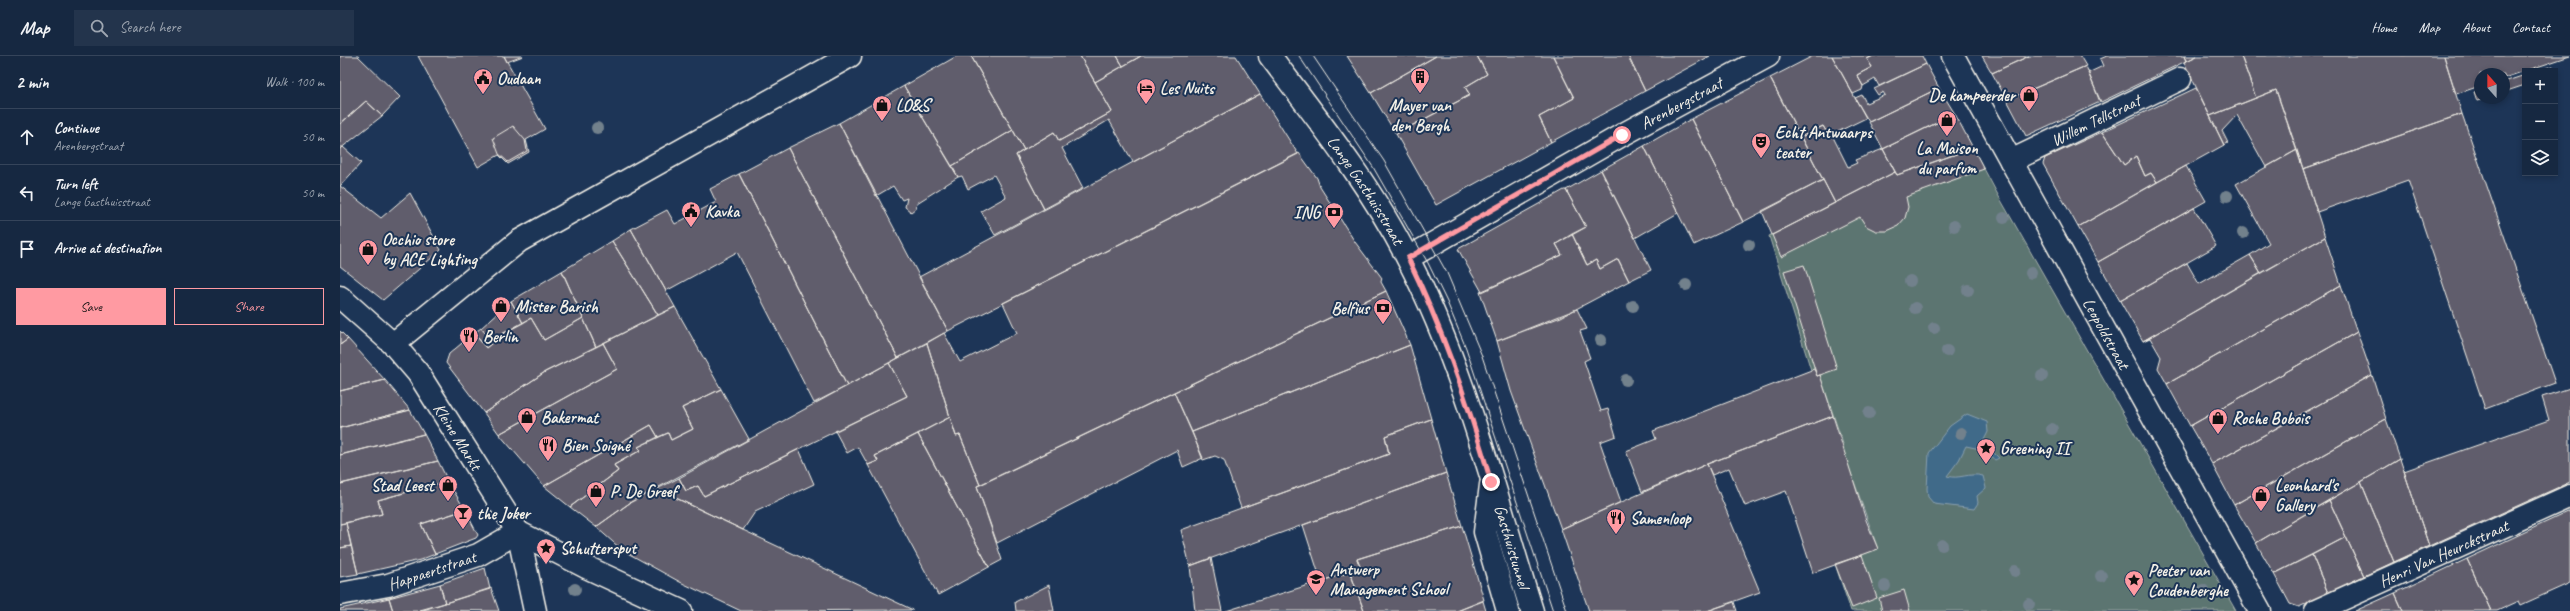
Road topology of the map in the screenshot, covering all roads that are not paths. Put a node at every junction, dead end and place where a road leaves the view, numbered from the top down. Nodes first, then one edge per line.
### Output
1 (850, 56) edge
2 (1270, 56) edge
3 (1768, 56) edge
4 (1953, 56) edge
5 (2180, 79) dead end
6 (2011, 161) junction
7 (1408, 258) junction
8 (340, 296) edge
9 (393, 344) junction
10 (1491, 482) junction
11 (2570, 496) edge
12 (518, 532) junction
13 (340, 594) edge
14 (535, 611) edge
15 (681, 611) edge
16 (1508, 611) edge
17 (1532, 611) edge
18 (2260, 611) edge
19 (2316, 611) edge

1 - 9 street
2 - 7 street, Lange Gasthuisstraat
3 - 7 street, Arenbergstraat
4 - 6 street, Leopoldstraat
5 - 6 street, Willem Tellstraat
6 - 18 street, Leopoldstraat
7 - 10 street, Lange Gasthuisstraat
8 - 9 street, Kleine Markt
9 - 12 street, Kleine Markt
10 - 16 street, Lange Gasthuisstraat
10 - 17 street, Gasthuistunnel
11 - 19 street, Henri Van Heurckstraat
12 - 13 street, Happaertstraat
12 - 14 street
12 - 15 street

